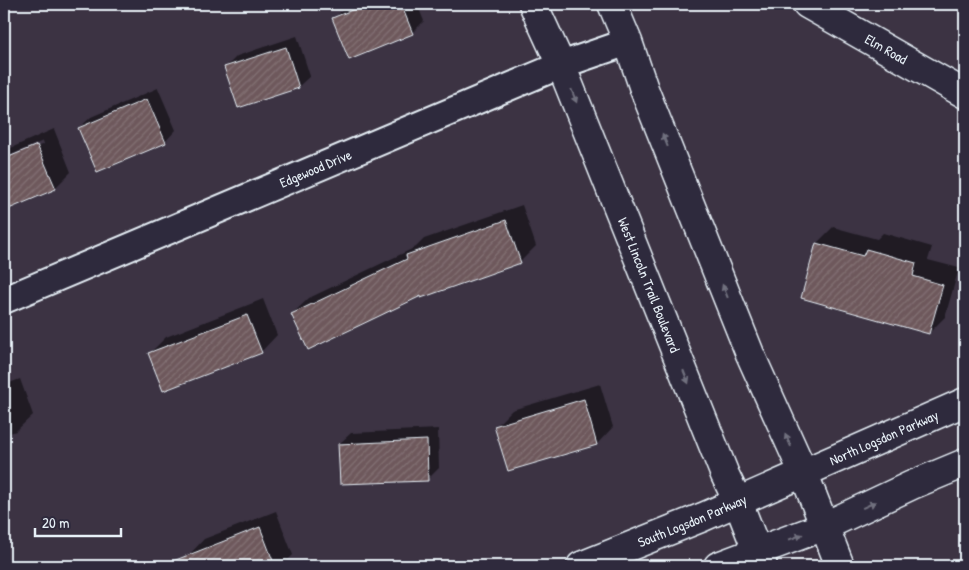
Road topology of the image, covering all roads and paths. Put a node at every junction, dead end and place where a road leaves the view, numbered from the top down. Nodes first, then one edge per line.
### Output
1 (533, 4) edge
2 (612, 4) edge
3 (807, 4) edge
4 (628, 42) junction
5 (561, 65) junction
6 (965, 94) edge
7 (4, 300) edge
8 (965, 402) edge
9 (965, 463) edge
10 (804, 474) junction
11 (738, 502) junction
12 (825, 526) junction
13 (760, 559) edge
14 (581, 566) edge
15 (718, 566) edge
16 (840, 566) edge

1 - 5 main road, West Lincoln Trail Boulevard
2 - 4 main road
3 - 6 main road, Elm Road
4 - 5 street, Edgewood Drive
10 -> 4 main road
5 - 7 street, Edgewood Drive
5 -> 11 main road, West Lincoln Trail Boulevard
8 - 10 main road, North Logsdon Parkway
12 -> 9 main road
10 - 11 main road, South Logsdon Parkway
10 - 12 main road
11 - 13 main road, West Lincoln Trail Boulevard
11 - 14 main road, South Logsdon Parkway
13 -> 12 main road
12 - 16 main road
13 - 15 main road

